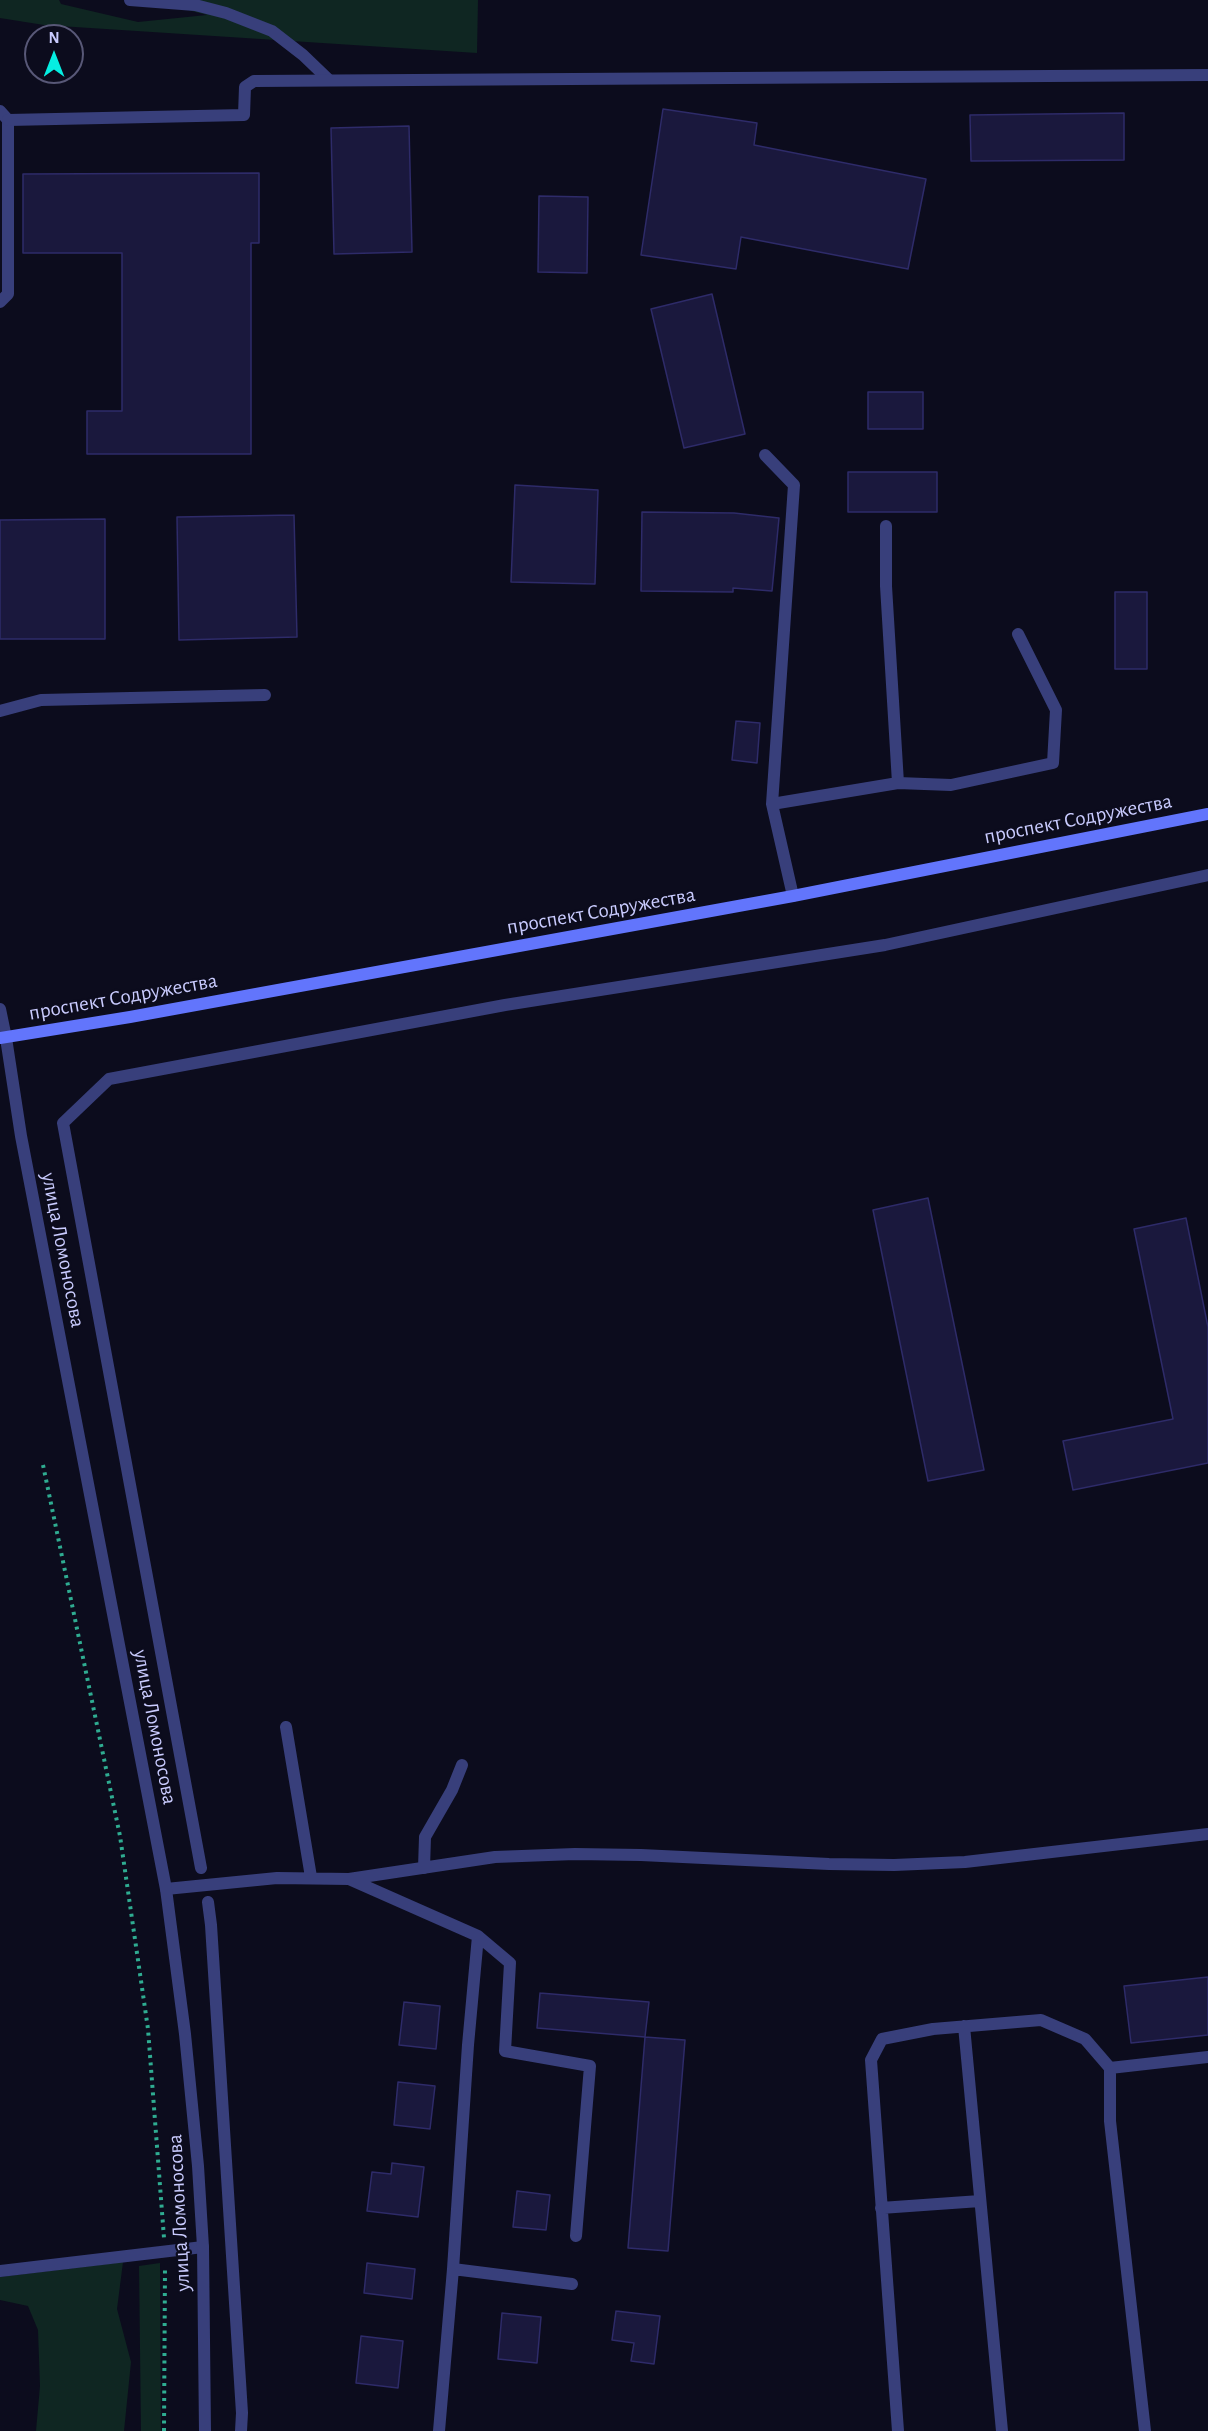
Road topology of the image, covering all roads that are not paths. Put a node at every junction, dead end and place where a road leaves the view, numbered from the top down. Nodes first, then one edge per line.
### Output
1 (130, 0) edge
2 (1208, 75) edge
3 (328, 80) junction
4 (4, 115) edge
5 (0, 302) edge
6 (765, 455) dead end
7 (885, 526) dead end
8 (1018, 634) dead end
9 (265, 695) dead end
10 (0, 711) edge
11 (898, 783) junction
12 (772, 804) junction
13 (1208, 814) edge
14 (1208, 875) edge
15 (792, 896) junction
16 (0, 1010) edge
17 (3, 1038) edge
18 (286, 1727) dead end
19 (462, 1765) dead end
20 (1208, 1834) edge
21 (201, 1868) dead end
22 (424, 1868) junction
23 (311, 1877) junction
24 (349, 1879) junction
25 (166, 1889) junction
26 (208, 1902) dead end
27 (478, 1936) junction
28 (964, 2026) junction
29 (1208, 2057) edge
30 (1110, 2068) junction
31 (980, 2200) junction
32 (881, 2208) junction
33 (576, 2236) dead end
34 (203, 2247) junction
35 (453, 2269) junction
36 (0, 2271) edge
37 (572, 2284) dead end
38 (206, 2431) edge
39 (241, 2431) edge
40 (439, 2431) edge
41 (898, 2431) edge
42 (1002, 2431) edge
43 (1145, 2431) edge

1 - 3 street
2 - 3 street
3 - 4 street
4 - 5 street
6 - 12 street
7 - 11 street
8 - 11 street
9 - 10 street
11 - 12 street
12 - 15 street
13 - 15 main road, проспект Содружества
14 - 21 street
15 - 17 main road, проспект Содружества
16 - 17 street, улица Ломоносова
17 - 25 street, улица Ломоносова
18 - 23 street
19 - 22 street
20 - 22 street
22 - 24 street
23 - 24 street
23 - 25 street
24 - 27 street
25 - 34 street, улица Ломоносова
26 - 39 street
27 - 33 street
27 - 35 street
28 - 30 street
28 - 31 street
28 - 32 street
29 - 30 street
30 - 43 street
31 - 32 street
31 - 42 street
32 - 41 street
34 - 36 street
34 - 38 street, улица Ломоносова
35 - 37 street
35 - 40 street

